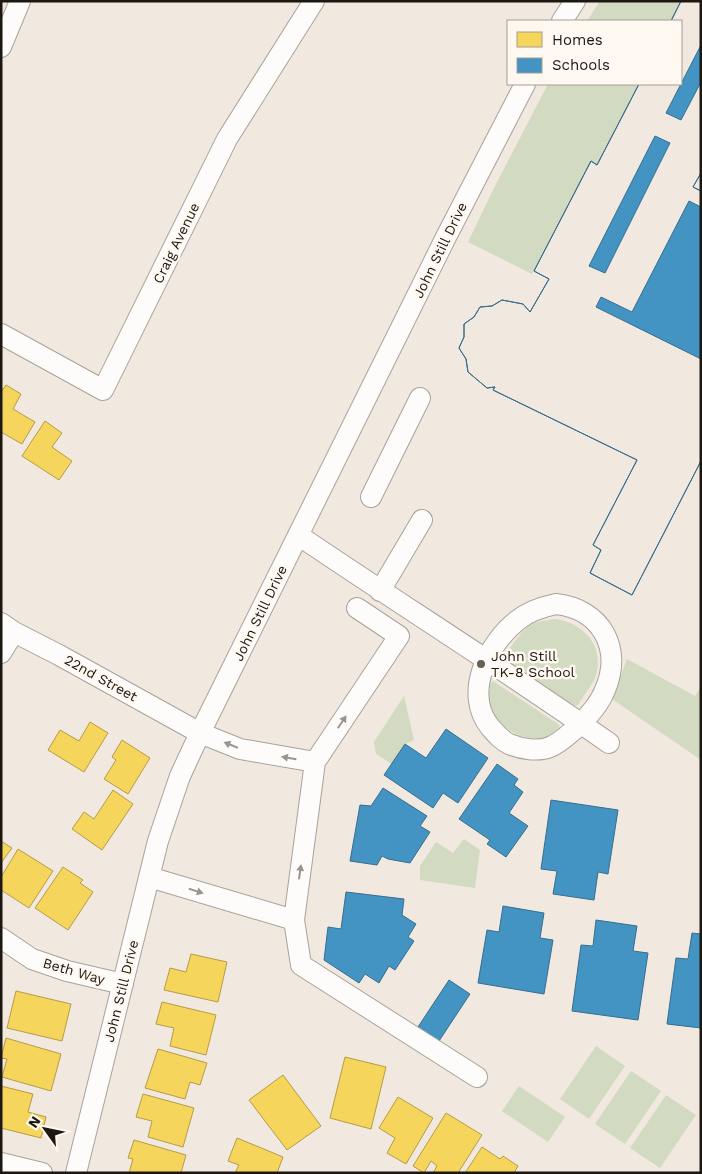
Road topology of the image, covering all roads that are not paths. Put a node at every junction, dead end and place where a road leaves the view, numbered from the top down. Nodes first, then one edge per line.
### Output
1 (20, 1) edge
2 (314, 1) edge
3 (575, 1) edge
4 (563, 20) edge
5 (1, 46) edge
6 (524, 85) edge
7 (1, 334) edge
8 (420, 398) dead end
9 (371, 497) dead end
10 (422, 520) dead end
11 (298, 536) junction
12 (380, 591) junction
13 (357, 608) dead end
14 (8, 628) edge
15 (1, 653) edge
16 (486, 660) junction
17 (581, 723) junction
18 (200, 732) junction
19 (609, 743) dead end
20 (315, 762) junction
21 (149, 877) junction
22 (294, 920) junction
23 (1, 938) edge
24 (123, 984) junction
25 (476, 1077) dead end
26 (1, 1163) edge
27 (42, 1173) edge
28 (76, 1173) edge

1 - 5 street
2 - 7 street, Craig Avenue
3 - 4 street
6 - 11 street, John Still Drive
8 - 9 street
10 - 12 street
11 - 12 street
11 - 18 street, John Still Drive
12 - 16 street
20 -> 13 street
14 - 15 street
14 - 18 street, 22nd Street
16 - 17 street
16 - 17 street
16 - 17 street
17 - 19 street
20 -> 18 street, 22nd Street
18 - 21 street, John Still Drive
22 -> 20 street
21 -> 22 street
21 - 24 street, John Still Drive
22 - 25 street
23 - 24 street, Beth Way
24 - 28 street, John Still Drive
26 - 27 street

